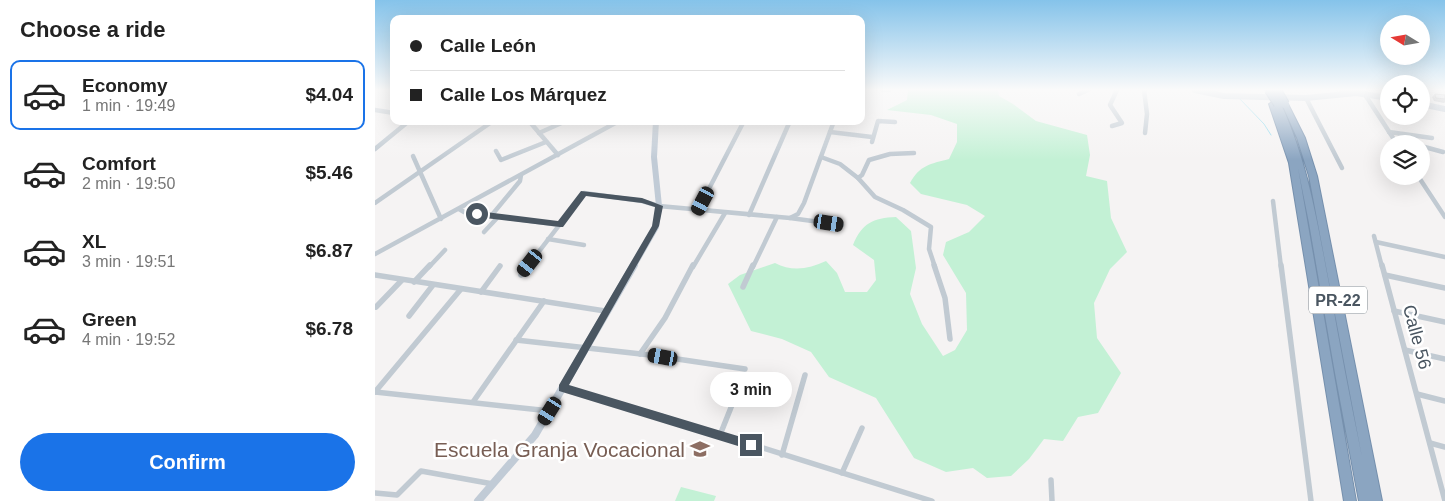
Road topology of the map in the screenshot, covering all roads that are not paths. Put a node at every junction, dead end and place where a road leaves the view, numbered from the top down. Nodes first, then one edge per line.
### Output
1 (1114, 113) edge
2 (1147, 113) edge
3 (1280, 113) edge
4 (1283, 113) edge
5 (1284, 113) edge
6 (1314, 113) edge
7 (1376, 113) edge
8 (895, 122) dead end
9 (404, 125) edge
10 (487, 125) edge
11 (532, 125) edge
12 (558, 125) edge
13 (612, 125) edge
14 (656, 125) edge
15 (741, 125) edge
16 (788, 125) edge
17 (832, 125) edge
18 (1112, 126) dead end
19 (829, 132) junction
20 (1389, 132) junction
21 (539, 133) junction
22 (1145, 133) dead end
23 (1391, 135) edge
24 (1432, 138) dead end
25 (546, 142) junction
26 (375, 148) edge
27 (1430, 148) edge
28 (496, 150) dead end
29 (1443, 152) dead end
30 (914, 153) dead end
31 (558, 155) junction
32 (413, 156) dead end
33 (821, 156) junction
34 (1342, 168) dead end
35 (422, 172) junction
36 (521, 175) junction
37 (858, 178) junction
38 (1424, 185) edge
39 (1273, 201) dead end
40 (375, 203) edge
41 (659, 206) junction
42 (459, 209) junction
43 (698, 210) junction
44 (725, 213) junction
45 (749, 215) junction
46 (491, 216) junction
47 (498, 216) junction
48 (777, 217) junction
49 (1445, 217) edge
50 (790, 218) junction
51 (441, 219) junction
52 (560, 224) junction
53 (842, 225) dead end
54 (484, 232) dead end
55 (548, 239) junction
56 (584, 245) dead end
57 (445, 250) dead end
58 (375, 254) edge
59 (1445, 257) edge
60 (501, 266) dead end
61 (375, 275) edge
62 (521, 275) dead end
63 (1385, 275) junction
64 (402, 280) junction
65 (414, 282) junction
66 (433, 285) junction
67 (743, 287) dead end
68 (1445, 288) edge
69 (461, 289) junction
70 (481, 292) junction
71 (544, 301) junction
72 (376, 307) edge
73 (1394, 310) junction
74 (605, 311) junction
75 (409, 316) dead end
76 (1445, 322) edge
77 (950, 339) dead end
78 (516, 340) junction
79 (584, 348) junction
80 (1405, 350) junction
81 (640, 354) junction
82 (1445, 359) edge
83 (745, 369) dead end
84 (805, 375) dead end
85 (740, 385) dead end
86 (563, 388) junction
87 (375, 392) edge
88 (1417, 394) junction
89 (1343, 397) junction
90 (1445, 401) edge
91 (473, 402) junction
92 (550, 411) junction
93 (862, 428) dead end
94 (720, 435) junction
95 (1430, 443) junction
96 (1445, 447) edge
97 (782, 455) junction
98 (842, 473) junction
99 (1051, 480) dead end
100 (493, 484) junction
101 (376, 494) edge
102 (1445, 499) edge
103 (478, 501) edge
104 (932, 501) edge
105 (1052, 501) edge
106 (1311, 501) edge
107 (1350, 501) edge
108 (1361, 501) edge
109 (1365, 501) edge
110 (1376, 501) edge

1 - 18 street
2 - 22 street
3 - 107 highway, PR-22
4 - 89 highway
5 - 110 highway, PR-22
6 - 34 street
7 - 20 street
8 - 19 street
9 - 26 street
10 - 35 street
11 - 21 street
12 - 21 street
13 - 31 street
14 - 41 street
15 - 43 street
16 - 45 street
17 - 19 street
19 - 33 street
20 - 23 street
20 - 24 street
21 - 25 street
25 - 28 street
25 - 31 street
27 - 29 street
30 - 37 street
31 - 36 street
32 - 35 street
33 - 37 street
33 - 50 street
35 - 40 street
35 - 51 street
36 - 42 street
36 - 46 street
37 - 77 street
38 - 49 street
39 - 106 street
41 - 43 street
41 - 52 street
41 - 74 street
42 - 46 street
42 - 51 street
43 - 44 street
44 - 45 street
44 - 81 street
45 - 48 street
46 - 47 street
47 - 52 street
47 - 54 street
48 - 50 street
48 - 67 street
50 - 53 street
51 - 58 street
52 - 55 street
55 - 56 street
55 - 62 street
57 - 65 street
59 - 63 street, Calle 56
60 - 70 street
61 - 64 street
63 - 68 street
63 - 73 street, Calle 56
64 - 65 street
64 - 72 street
65 - 66 street
66 - 69 street
66 - 75 street
69 - 70 street
69 - 87 street
70 - 71 street
71 - 74 street
71 - 78 street
73 - 76 street
73 - 80 street, Calle 56
74 - 79 street
78 - 79 street
78 - 91 street
79 - 81 street
79 - 86 street
80 - 82 street
80 - 88 street, Calle 56
81 - 83 street
84 - 97 street
85 - 94 street
86 - 92 street
86 - 94 street
87 - 91 street
88 - 90 street
88 - 95 street, Calle 56
89 - 108 highway
89 - 109 highway
91 - 92 street
92 - 100 street
93 - 98 street
94 - 97 street
95 - 96 street
95 - 102 street, Calle 56
97 - 98 street
98 - 104 street
99 - 105 street
100 - 101 street
100 - 103 street

